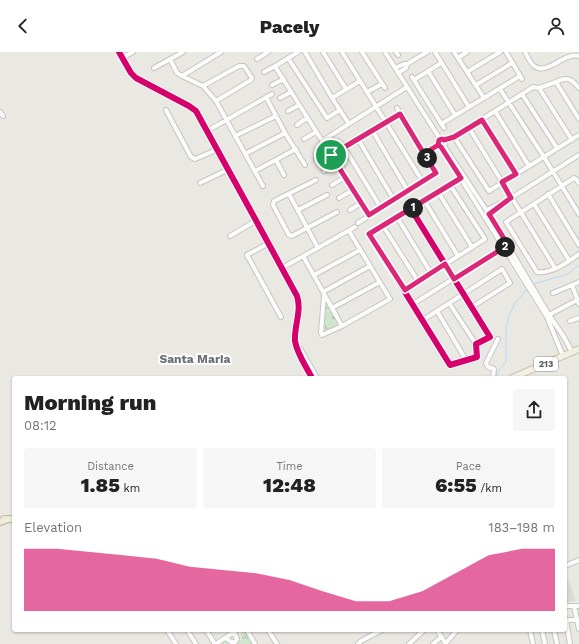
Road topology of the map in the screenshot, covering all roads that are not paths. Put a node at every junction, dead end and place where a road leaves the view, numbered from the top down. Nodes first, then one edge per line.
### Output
1 (119, 52) edge
2 (133, 52) edge
3 (183, 52) edge
4 (221, 52) edge
5 (256, 52) edge
6 (268, 52) edge
7 (298, 52) edge
8 (305, 52) edge
9 (323, 52) edge
10 (342, 52) edge
11 (362, 52) edge
12 (385, 52) edge
13 (427, 52) edge
14 (435, 52) edge
15 (454, 52) edge
16 (468, 52) edge
17 (500, 52) edge
18 (506, 52) edge
19 (525, 52) edge
20 (579, 56) edge
21 (122, 58) junction
22 (288, 58) junction
23 (458, 58) junction
24 (170, 59) junction
25 (441, 63) junction
26 (512, 63) junction
27 (277, 65) junction
28 (154, 68) dead end
29 (396, 70) junction
30 (428, 71) junction
31 (264, 72) dead end
32 (466, 72) junction
33 (182, 76) junction
34 (284, 79) junction
35 (360, 81) junction
36 (556, 82) junction
37 (382, 84) junction
38 (272, 85) dead end
39 (476, 85) junction
40 (203, 86) junction
41 (407, 87) junction
42 (385, 88) dead end
43 (539, 88) junction
44 (579, 88) edge
45 (346, 89) junction
46 (500, 89) junction
47 (291, 92) junction
48 (367, 92) junction
49 (272, 94) dead end
50 (522, 94) junction
51 (266, 97) junction
52 (280, 98) dead end
53 (332, 98) junction
54 (484, 98) junction
55 (216, 100) junction
56 (508, 102) junction
57 (299, 105) junction
58 (376, 107) junction
59 (469, 107) junction
60 (397, 108) dead end
61 (166, 110) dead end
62 (340, 110) junction
63 (495, 111) junction
64 (0, 112) edge
65 (288, 112) dead end
66 (400, 114) junction
67 (455, 115) junction
68 (3, 116) dead end
69 (276, 116) junction
70 (307, 118) junction
71 (327, 118) junction
72 (579, 119) edge
73 (227, 120) junction
74 (482, 120) junction
75 (323, 121) dead end
76 (386, 122) junction
77 (349, 124) junction
78 (297, 125) dead end
79 (469, 128) junction
80 (372, 130) junction
81 (207, 131) junction
82 (316, 132) junction
83 (285, 134) junction
84 (579, 135) edge
85 (235, 136) junction
86 (454, 137) junction
87 (304, 139) dead end
88 (358, 139) junction
89 (442, 140) junction
90 (572, 140) junction
91 (322, 141) junction
92 (441, 146) junction
93 (344, 147) junction
94 (557, 148) junction
95 (216, 150) junction
96 (296, 150) junction
97 (328, 151) junction
98 (245, 154) junction
99 (424, 154) junction
100 (331, 155) junction
101 (579, 155) edge
102 (544, 157) junction
103 (316, 159) dead end
104 (276, 160) junction
105 (337, 164) junction
106 (305, 165) dead end
107 (529, 166) junction
108 (227, 170) junction
109 (255, 171) junction
110 (324, 171) dead end
111 (553, 172) junction
112 (516, 174) junction
113 (284, 175) dead end
114 (345, 177) junction
115 (461, 178) junction
116 (316, 180) dead end
117 (423, 182) junction
118 (502, 182) junction
119 (200, 183) dead end
120 (579, 184) edge
121 (332, 185) dead end
122 (450, 185) junction
123 (263, 186) dead end
124 (561, 186) junction
125 (353, 190) junction
126 (408, 191) junction
127 (438, 192) junction
128 (289, 194) junction
129 (548, 194) junction
130 (327, 195) dead end
131 (340, 198) dead end
132 (511, 198) junction
133 (394, 200) junction
134 (424, 200) junction
135 (361, 203) junction
136 (534, 204) junction
137 (381, 208) junction
138 (410, 209) junction
139 (298, 210) junction
140 (350, 210) dead end
141 (337, 212) dead end
142 (488, 212) junction
143 (520, 213) junction
144 (579, 214) edge
145 (369, 215) junction
146 (397, 217) junction
147 (257, 220) junction
148 (358, 223) dead end
149 (383, 226) junction
150 (355, 227) dead end
151 (308, 228) junction
152 (349, 231) junction
153 (230, 236) dead end
154 (269, 243) junction
155 (579, 245) edge
156 (506, 246) junction
157 (472, 247) junction
158 (318, 248) junction
159 (360, 250) junction
160 (579, 254) edge
161 (303, 256) junction
162 (458, 256) junction
163 (569, 260) junction
164 (445, 264) junction
165 (370, 266) junction
166 (282, 268) junction
167 (555, 268) junction
168 (431, 273) junction
169 (314, 275) junction
170 (454, 279) junction
171 (418, 281) junction
172 (380, 282) junction
173 (579, 282) edge
174 (572, 285) junction
175 (405, 290) junction
176 (553, 293) dead end
177 (324, 294) junction
178 (463, 294) junction
179 (578, 301) edge
180 (449, 303) junction
181 (413, 304) junction
182 (472, 307) junction
183 (332, 308) junction
184 (437, 311) junction
185 (548, 316) junction
186 (281, 317) dead end
187 (579, 318) edge
188 (423, 320) junction
189 (570, 321) dead end
190 (342, 326) junction
191 (498, 339) dead end
192 (476, 344) junction
193 (568, 344) junction
194 (298, 347) junction
195 (560, 347) junction
196 (579, 349) edge
197 (572, 352) junction
198 (563, 356) junction
199 (466, 360) junction
200 (311, 376) edge
201 (316, 376) edge
202 (493, 376) edge
203 (517, 376) edge
204 (0, 519) edge
205 (12, 519) edge
206 (0, 522) edge
207 (579, 560) edge
208 (567, 565) edge
209 (577, 606) edge
210 (567, 620) edge
211 (578, 620) edge
212 (579, 629) edge
213 (567, 630) edge
214 (168, 632) edge
215 (188, 632) edge
216 (207, 632) edge
217 (233, 632) edge
218 (248, 632) edge
219 (269, 632) edge
220 (377, 632) edge
221 (422, 632) edge
222 (438, 632) edge
223 (455, 632) edge
224 (530, 632) edge
225 (542, 632) edge
226 (554, 632) edge
227 (442, 637) junction
228 (226, 638) junction
229 (446, 643) edge
230 (176, 644) edge
231 (196, 644) edge
232 (215, 644) edge
233 (255, 644) edge
234 (277, 644) edge
235 (358, 644) edge
236 (408, 644) edge
237 (433, 644) edge
238 (533, 644) edge
239 (545, 644) edge
240 (557, 644) edge
241 (570, 644) edge

1 - 21 street
2 - 21 street
3 - 24 street
4 - 33 street
5 - 6 street
7 - 22 street
8 - 53 street
9 - 45 street
10 - 35 street
11 - 37 street
12 - 29 street
13 - 29 street
14 - 25 street
15 - 23 street
16 - 23 street
17 - 32 street
18 - 26 street
19 - 20 street
21 - 81 street
22 - 27 street
22 - 71 street
23 - 32 street
24 - 28 street
24 - 33 street
25 - 30 street
25 - 59 street
26 - 39 street
26 - 46 street
27 - 31 street
27 - 34 street
29 - 41 street
30 - 67 street
30 - 67 street
32 - 39 street
33 - 40 street
34 - 38 street
34 - 47 street
35 - 45 street
35 - 48 street
36 - 43 street
36 - 44 street
36 - 72 street
37 - 42 street
37 - 48 street
39 - 54 street
40 - 55 street
40 - 55 street
41 - 58 street
41 - 89 street
43 - 50 street
43 - 90 street
45 - 53 street
46 - 54 street
46 - 56 street
47 - 52 street
47 - 57 street
48 - 58 street
49 - 51 street
50 - 56 street
50 - 94 street
51 - 69 street
51 - 73 street
53 - 62 street
54 - 59 street
55 - 73 street
56 - 63 street
56 - 102 street
57 - 65 street
57 - 70 street
58 - 76 street
58 - 77 street
59 - 67 street
60 - 66 street
61 - 95 street
62 - 71 street
62 - 77 street
63 - 74 street
63 - 107 street
64 - 68 street
66 - 76 street
66 - 99 street
69 - 83 street
69 - 85 street
70 - 78 street
70 - 82 street
71 - 75 street
73 - 81 street
73 - 85 street
74 - 79 street
74 - 112 street
76 - 80 street
76 - 117 street
77 - 91 street
79 - 86 street
79 - 118 street
80 - 88 street
80 - 126 street
81 - 95 street
82 - 87 street
82 - 91 street
83 - 96 street
83 - 98 street
84 - 90 street
85 - 98 street
86 - 89 street
86 - 118 street
88 - 93 street
88 - 133 street
89 - 92 street
89 - 92 street
90 - 94 street
91 - 97 street
92 - 99 street
92 - 115 street
92 - 142 street
93 - 100 street
93 - 137 street
94 - 102 street
95 - 108 street
96 - 104 street
96 - 106 street
97 - 100 street
97 - 103 street
98 - 109 street
99 - 117 street
100 - 105 street
101 - 111 street
102 - 107 street
102 - 111 street
104 - 109 street
104 - 113 street
105 - 110 street
105 - 114 street
107 - 112 street
108 - 119 street
108 - 147 street
109 - 123 street
111 - 124 street
111 - 132 street
112 - 118 street
114 - 121 street
114 - 125 street
115 - 122 street
115 - 156 street
116 - 128 street
117 - 126 street
118 - 132 street
120 - 124 street
122 - 127 street
122 - 157 street
124 - 129 street
124 - 144 street
125 - 131 street
125 - 135 street
126 - 133 street
127 - 134 street
127 - 157 street
128 - 139 street
128 - 151 street
129 - 136 street
129 - 155 street
130 - 139 street
132 - 142 street
132 - 143 street
133 - 137 street
134 - 138 street
134 - 162 street
135 - 140 street
135 - 145 street
136 - 143 street
136 - 163 street
137 - 145 street
138 - 146 street
138 - 164 street
139 - 151 street
141 - 151 street
142 - 156 street
143 - 167 street
143 - 167 street
145 - 148 street
146 - 149 street
146 - 168 street
147 - 153 street
147 - 154 street
149 - 171 street
149 - 175 street
150 - 152 street
151 - 158 street
152 - 158 street
152 - 159 street
154 - 166 street
154 - 186 street
156 - 170 street
156 - 185 street
157 - 162 street
158 - 161 street
159 - 165 street
159 - 169 street
160 - 163 street
161 - 166 street
161 - 169 street
162 - 164 street
163 - 167 street
164 - 168 street
164 - 170 street
165 - 172 street
165 - 177 street
166 - 194 street
168 - 171 street
169 - 177 street
170 - 178 street
170 - 181 street
171 - 175 street
172 - 183 street
172 - 190 street
173 - 174 street
174 - 176 street
174 - 179 street
175 - 181 street
177 - 183 street
177 - 190 street
178 - 180 street
178 - 182 street
178 - 182 street
179 - 185 street
180 - 184 street
180 - 192 street
181 - 188 street
182 - 192 street
183 - 190 street
184 - 188 street
184 - 199 street
185 - 193 street
185 - 195 street
187 - 189 street
188 - 199 street
191 - 202 street
192 - 199 street
193 - 195 street
193 - 197 street
194 - 200 street
194 - 201 street
195 - 198 street
196 - 197 main road, 213
197 - 198 main road, 213
198 - 203 main road, 213
204 - 205 main road
205 - 206 highway
207 - 208 street
209 - 211 street
210 - 211 street
211 - 212 street
213 - 241 street
214 - 230 street
215 - 231 street
216 - 232 street
217 - 228 street
217 - 228 street
218 - 233 street
219 - 234 street
220 - 235 street
221 - 236 street
222 - 227 street
223 - 229 street
224 - 238 street
225 - 239 street
226 - 240 street
227 - 229 street
227 - 237 street
228 - 232 street

